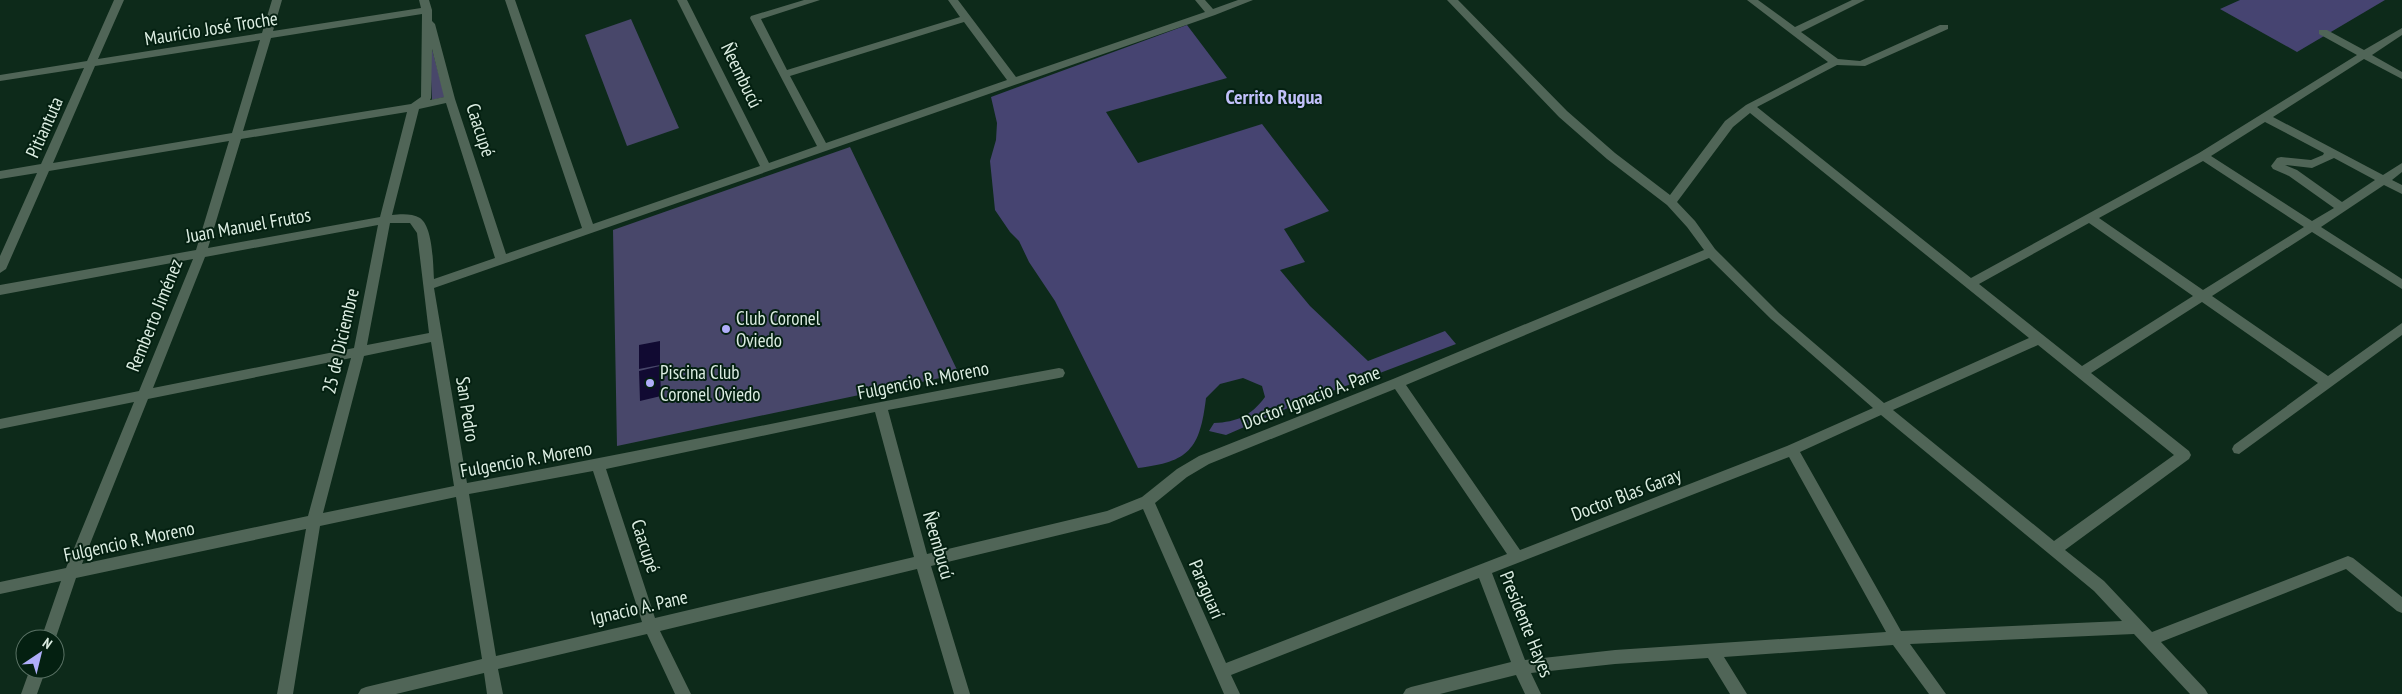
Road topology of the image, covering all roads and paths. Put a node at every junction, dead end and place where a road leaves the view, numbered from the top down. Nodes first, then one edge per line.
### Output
1 (120, 0) edge
2 (277, 0) edge
3 (510, 0) edge
4 (682, 0) edge
5 (953, 0) edge
6 (1200, 0) edge
7 (1248, 0) edge
8 (1452, 0) edge
9 (1752, 0) edge
10 (1860, 0) edge
11 (809, 1) edge
12 (425, 5) edge
13 (1212, 13) junction
14 (966, 18) junction
15 (1944, 27) dead end
16 (1794, 31) junction
17 (2402, 31) edge
18 (2323, 32) dead end
19 (266, 36) junction
20 (2363, 54) junction
21 (1835, 62) junction
22 (91, 65) junction
23 (785, 74) junction
24 (2402, 76) edge
25 (0, 78) edge
26 (1014, 82) junction
27 (450, 99) junction
28 (414, 107) junction
29 (1750, 107) junction
30 (2265, 116) junction
31 (236, 136) junction
32 (824, 148) junction
33 (2329, 152) junction
34 (2203, 156) junction
35 (2402, 166) edge
36 (46, 167) junction
37 (766, 168) junction
38 (0, 175) edge
39 (2384, 179) junction
40 (2402, 190) edge
41 (1671, 202) junction
42 (2342, 208) junction
43 (2090, 218) junction
44 (385, 220) junction
45 (2311, 227) junction
46 (589, 230) junction
47 (1710, 252) junction
48 (202, 253) junction
49 (502, 260) junction
50 (0, 269) edge
51 (1971, 283) junction
52 (2402, 285) edge
53 (428, 286) junction
54 (0, 290) edge
55 (2203, 296) junction
56 (2402, 328) edge
57 (437, 336) junction
58 (2038, 339) junction
59 (359, 352) junction
60 (1059, 373) dead end
61 (2081, 373) junction
62 (1398, 383) junction
63 (2328, 383) junction
64 (143, 396) junction
65 (880, 406) junction
66 (1884, 410) junction
67 (0, 424) edge
68 (2239, 449) dead end
69 (1792, 450) junction
70 (598, 465) junction
71 (462, 490) junction
72 (1147, 500) junction
73 (314, 521) junction
74 (2056, 548) junction
75 (1516, 556) junction
76 (922, 561) junction
77 (1483, 569) junction
78 (71, 573) junction
79 (0, 588) edge
80 (2402, 606) edge
81 (650, 625) junction
82 (2139, 627) junction
83 (51, 629) edge
84 (1897, 638) junction
85 (2150, 640) junction
86 (1712, 651) junction
87 (489, 664) junction
88 (1520, 667) junction
89 (1221, 672) junction
90 (34, 679) edge
91 (29, 694) edge
92 (285, 694) edge
93 (366, 694) edge
94 (495, 694) edge
95 (683, 694) edge
96 (962, 694) edge
97 (1232, 694) edge
98 (1412, 694) edge
99 (1533, 694) edge
100 (1739, 694) edge
101 (1938, 694) edge
102 (2200, 694) edge

1 - 22 street, Pitiantuta
2 - 19 street, Remberto Jiménez
3 - 46 street
4 - 37 street, Ñeembucú
5 - 14 street
6 - 13 street
7 - 13 street
8 - 41 street
9 - 16 street
10 - 16 street
11 - 23 street
12 - 19 street, Mauricio José Troche
12 - 27 street, Caacupé
12 - 28 street, 25 de Diciembre
13 - 26 street
14 - 23 street
14 - 26 street
15 - 21 street
16 - 21 street
17 - 20 street
18 - 20 street
19 - 22 street, Mauricio José Troche
19 - 31 street, Remberto Jiménez
20 - 24 street
20 - 30 street
21 - 29 street
22 - 25 street, Mauricio José Troche
22 - 36 street, Pitiantuta
23 - 32 street
26 - 32 street
27 - 28 street
27 - 49 street, Caacupé
28 - 31 street
28 - 44 street, 25 de Diciembre
29 - 41 street
29 - 51 street
30 - 33 street
30 - 34 street
31 - 36 street
31 - 48 street, Remberto Jiménez
32 - 37 street
33 - 39 street
33 - 42 street
34 - 43 street
34 - 45 street
35 - 39 street
36 - 38 street
36 - 50 street, Pitiantuta
37 - 46 street
39 - 40 street
39 - 42 street
41 - 47 street
42 - 45 street
43 - 51 street
43 - 55 street
44 - 48 street, Juan Manuel Frutos
44 - 53 street, San Pedro
44 - 59 street, 25 de Diciembre
45 - 52 street
45 - 55 street
46 - 49 street
47 - 62 street, Doctor Ignacio A. Pane
47 - 66 street
48 - 54 street, Juan Manuel Frutos
48 - 64 street, Remberto Jiménez
49 - 53 street
51 - 58 street
53 - 57 street, San Pedro
55 - 61 street
55 - 63 street
56 - 63 street
57 - 59 street
57 - 71 street, San Pedro
58 - 61 street
58 - 66 street, Doctor Blas Garay
59 - 64 street
59 - 73 street, 25 de Diciembre
60 - 65 street, Fulgencio R. Moreno
61 - 74 street
62 - 72 street, Doctor Ignacio A. Pane
62 - 75 street
63 - 68 street
64 - 67 street
64 - 78 street, Remberto Jiménez
65 - 70 street, Fulgencio R. Moreno
65 - 76 street, Ñeembucú
66 - 69 street, Doctor Blas Garay
66 - 74 street
69 - 75 street, Doctor Blas Garay
69 - 84 street
70 - 71 street, Fulgencio R. Moreno
70 - 81 street, Caacupé
71 - 73 street, Fulgencio R. Moreno
71 - 87 street, San Pedro
72 - 76 street, Doctor Ignacio A. Pane
72 - 89 street, Paraguarí
73 - 78 street, Fulgencio R. Moreno
73 - 92 street, 25 de Diciembre
74 - 82 street
75 - 77 street, Doctor Blas Garay
76 - 81 street, Ignacio A. Pane
76 - 96 street, Ñeembucú
77 - 88 street, Presidente Hayes
77 - 89 street, Doctor Blas Garay
78 - 79 street, Fulgencio R. Moreno
78 - 83 street, Remberto Jiménez
80 - 85 street
81 - 87 street, Ignacio A. Pane
81 - 95 street, Caacupé
82 - 84 street
82 - 85 street
84 - 86 street
84 - 101 street
85 - 102 street
86 - 88 street
86 - 100 street
87 - 93 street, Ignacio A. Pane
87 - 94 street, San Pedro
88 - 98 street
88 - 99 street, Presidente Hayes
89 - 97 street, Paraguarí
90 - 91 street

